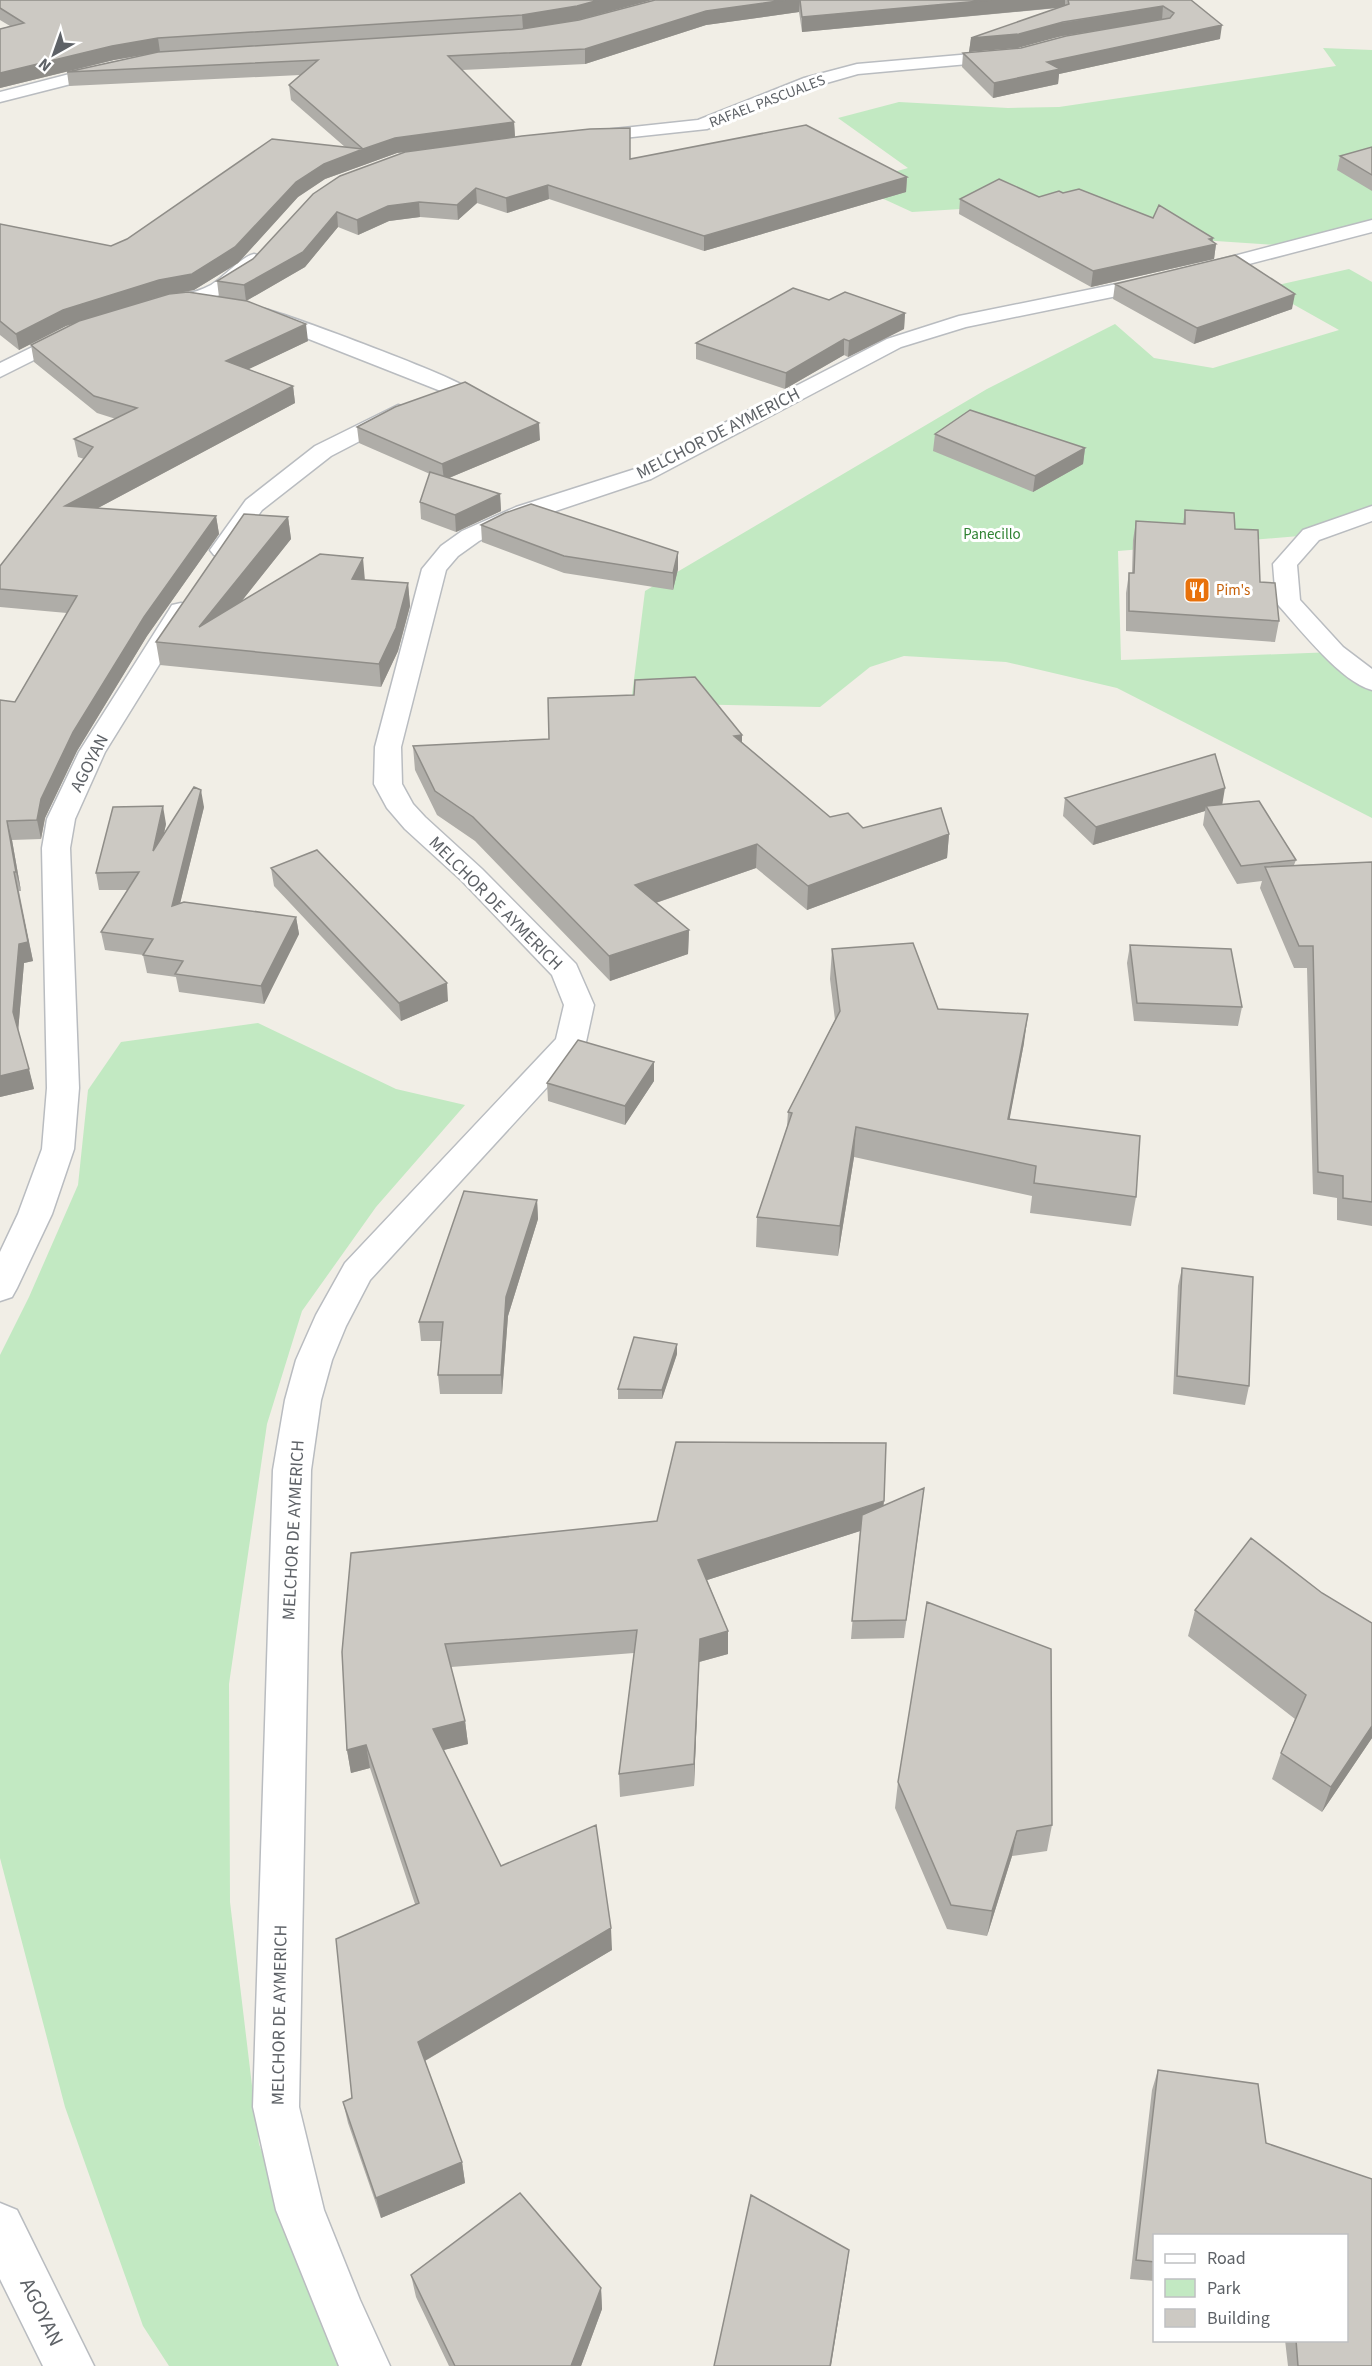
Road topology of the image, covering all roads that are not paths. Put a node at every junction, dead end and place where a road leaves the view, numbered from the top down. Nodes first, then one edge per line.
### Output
1 (1028, 52) edge
2 (126, 65) edge
3 (0, 97) edge
4 (567, 139) edge
5 (1372, 226) edge
6 (268, 244) edge
7 (191, 300) junction
8 (148, 309) edge
9 (85, 328) edge
10 (0, 371) edge
11 (1372, 513) edge
12 (1372, 682) edge
13 (0, 1288) edge
14 (0, 2227) edge
15 (69, 2366) edge
16 (365, 2366) edge

1 - 4 street, RAFAEL PASCUALES
2 - 3 street
5 - 16 street, MELCHOR DE AYMERICH
6 - 7 street
7 - 8 street
7 - 13 street, AGOYAN
9 - 10 street
11 - 12 street
14 - 15 street, AGOYAN

